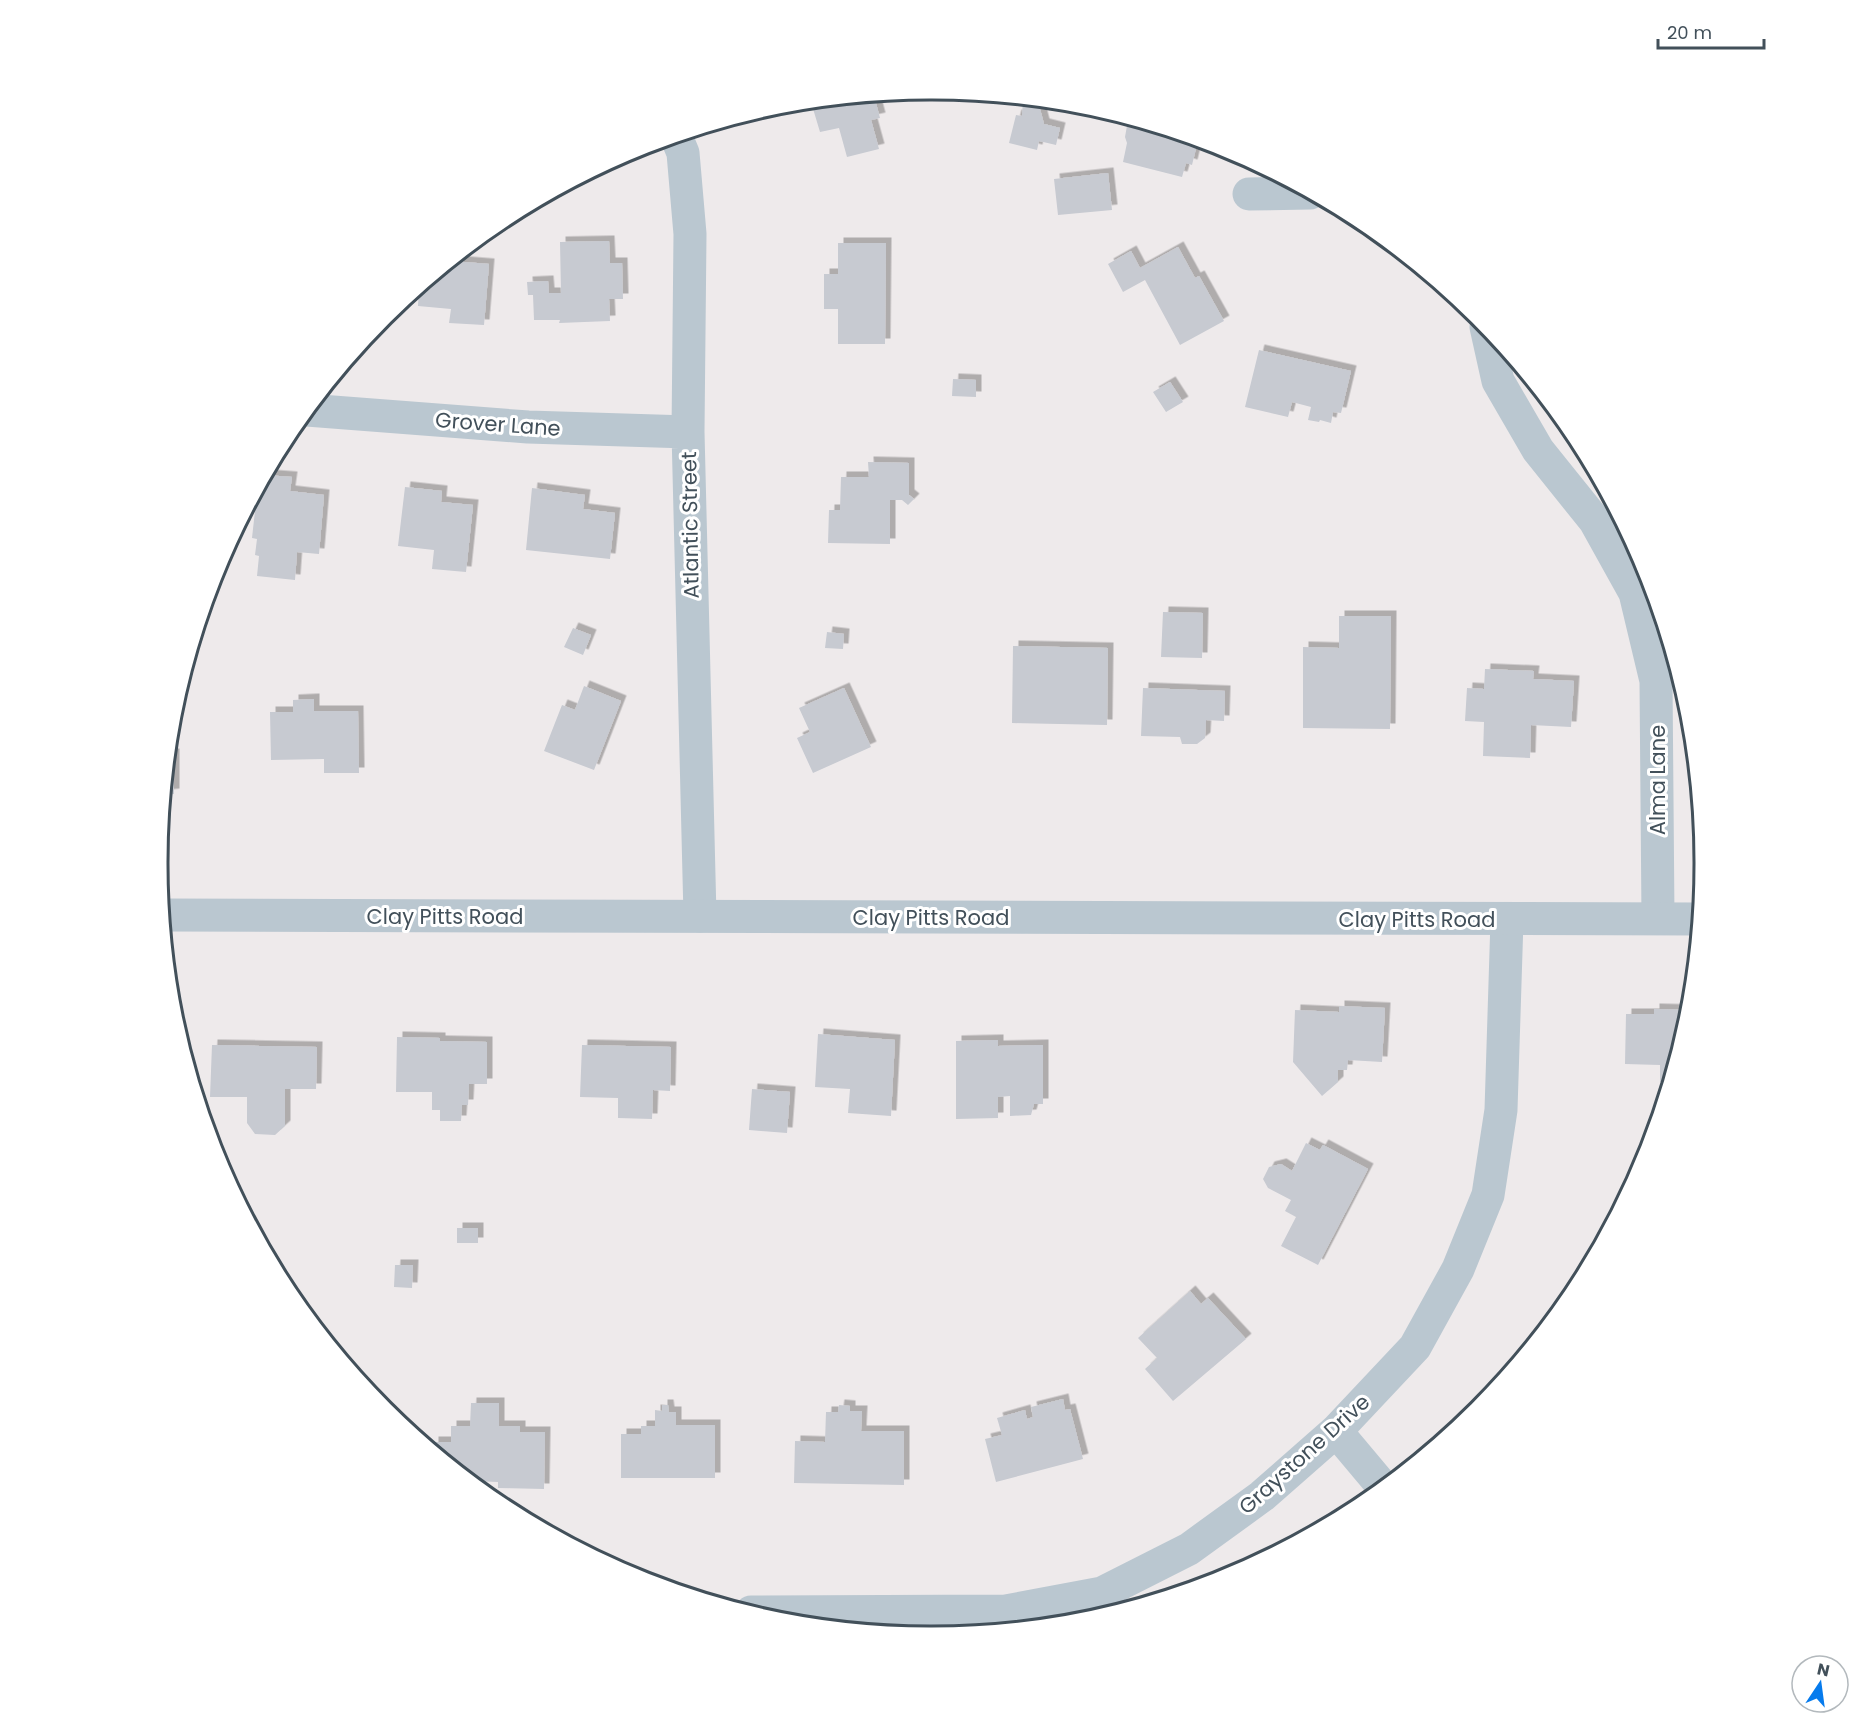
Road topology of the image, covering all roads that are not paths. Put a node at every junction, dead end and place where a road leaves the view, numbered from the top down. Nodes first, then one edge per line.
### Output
1 (679, 144) edge
2 (1294, 193) edge
3 (1249, 194) dead end
4 (1490, 345) edge
5 (317, 411) edge
6 (688, 432) junction
7 (170, 915) edge
8 (700, 916) junction
9 (1658, 918) junction
10 (1691, 919) edge
11 (1507, 920) junction
12 (1336, 1431) junction
13 (1378, 1481) edge
14 (797, 1613) edge
15 (1006, 1620) edge

1 - 6 street, Atlantic Street
2 - 3 street
4 - 9 street, Alma Lane
5 - 6 street, Grover Lane
6 - 8 street, Atlantic Street
7 - 8 street, Clay Pitts Road
8 - 11 street, Clay Pitts Road
9 - 10 street, Clay Pitts Road
9 - 11 street, Clay Pitts Road
11 - 12 street, Graystone Drive
12 - 13 street
12 - 15 street, Graystone Drive
14 - 15 street, Graystone Drive

